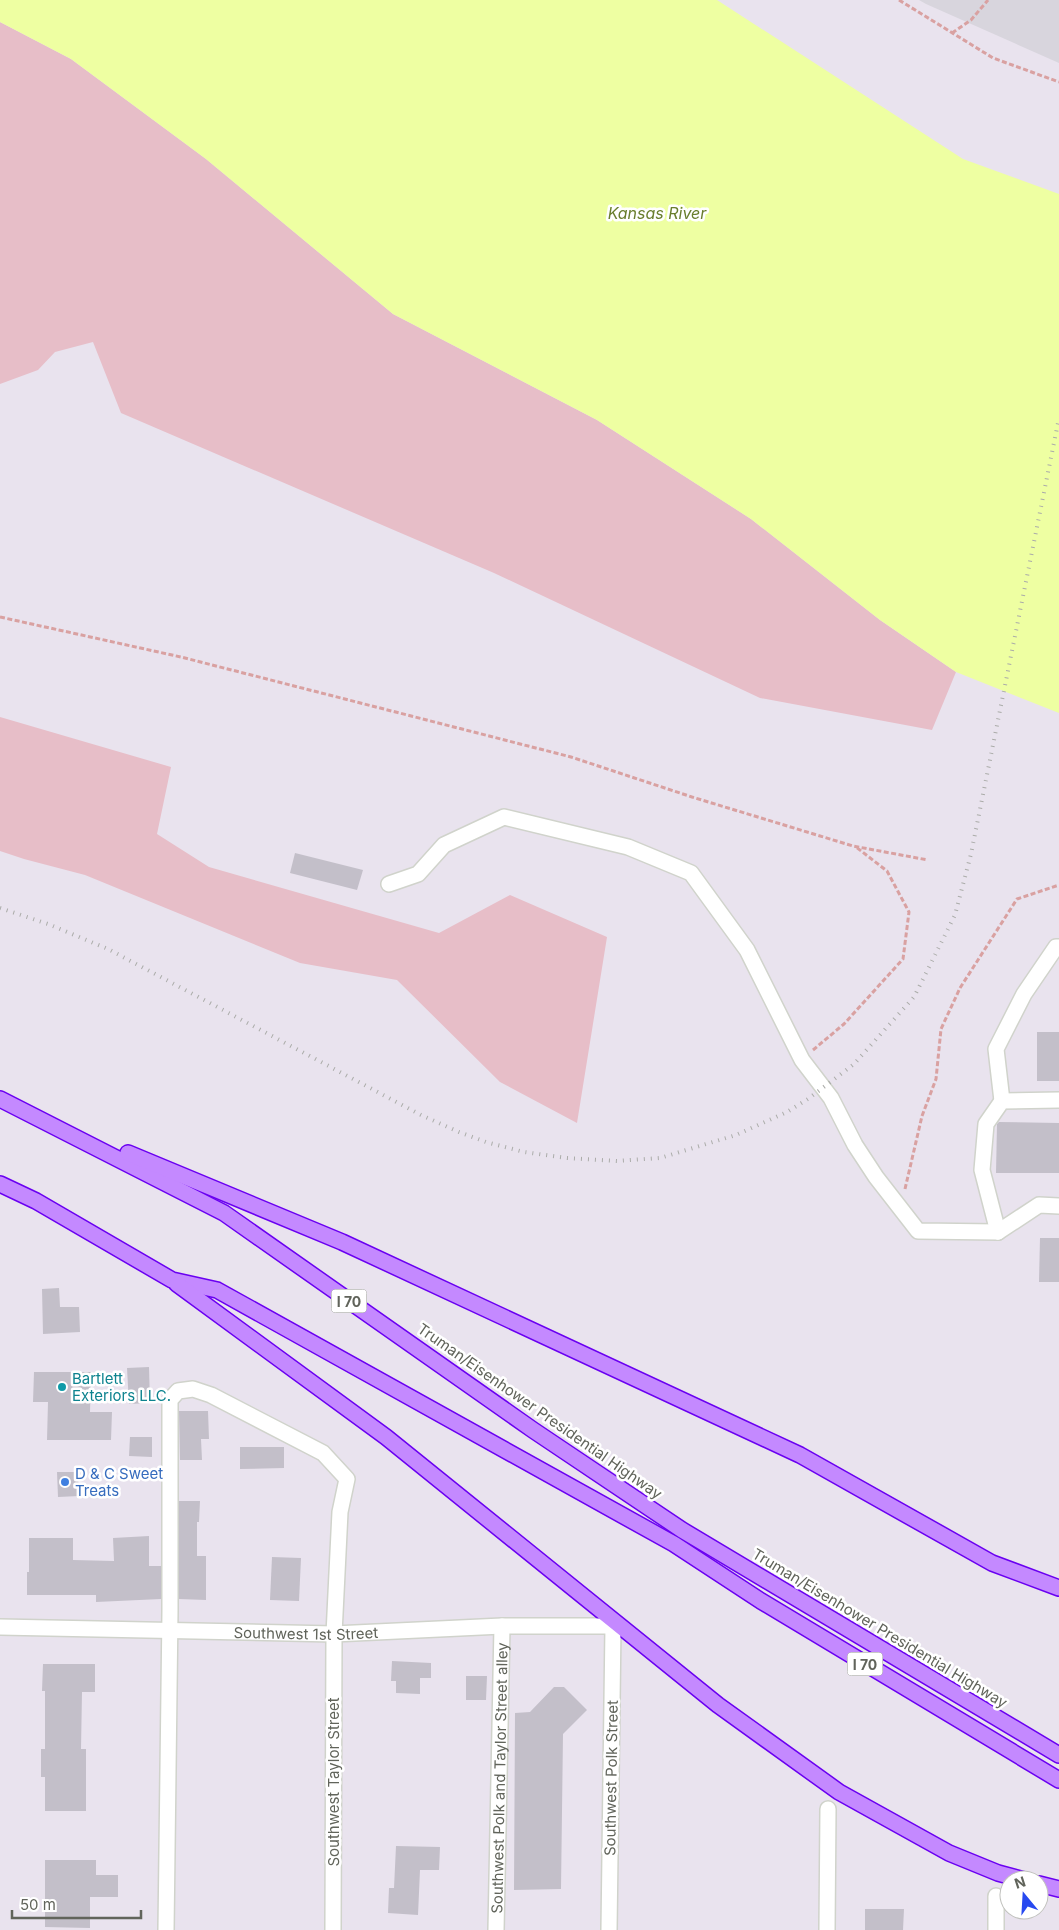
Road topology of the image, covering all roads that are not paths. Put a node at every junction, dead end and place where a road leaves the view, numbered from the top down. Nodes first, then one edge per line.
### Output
1 (389, 884) dead end
2 (1059, 947) edge
3 (0, 1099) edge
4 (1059, 1100) edge
5 (1002, 1101) junction
6 (24, 1111) junction
7 (0, 1184) edge
8 (1059, 1206) edge
9 (998, 1232) junction
10 (172, 1280) junction
11 (1059, 1588) edge
12 (502, 1626) junction
13 (613, 1626) joint
14 (0, 1627) edge
15 (170, 1630) junction
16 (334, 1634) junction
17 (1059, 1755) edge
18 (1059, 1780) edge
19 (828, 1809) dead end
20 (999, 1872) edge
21 (996, 1896) dead end
22 (166, 1930) edge
23 (333, 1930) edge
24 (496, 1930) edge
25 (609, 1930) edge
26 (827, 1930) edge
27 (996, 1930) edge

1 - 9 street
2 - 5 street
3 - 6 highway, Truman/Eisenhower Presidential Highway / I 70
4 - 5 street
5 - 9 street
6 - 11 highway
6 - 17 highway, Truman/Eisenhower Presidential Highway / I 70
7 - 10 highway, I 70
8 - 9 street
10 - 18 highway, I 70
10 - 20 highway
12 - 13 street, Southwest 1st Street
12 - 16 street, Southwest 1st Street
12 - 24 street, Southwest Polk and Taylor Street alley
13 - 25 street, Southwest Polk Street
14 - 15 street, Southwest 1st Street
15 - 16 street, Southwest 1st Street
15 - 16 street, Southwest Taylor Street
15 - 22 street
16 - 23 street, Southwest Taylor Street
19 - 26 street
21 - 27 street

